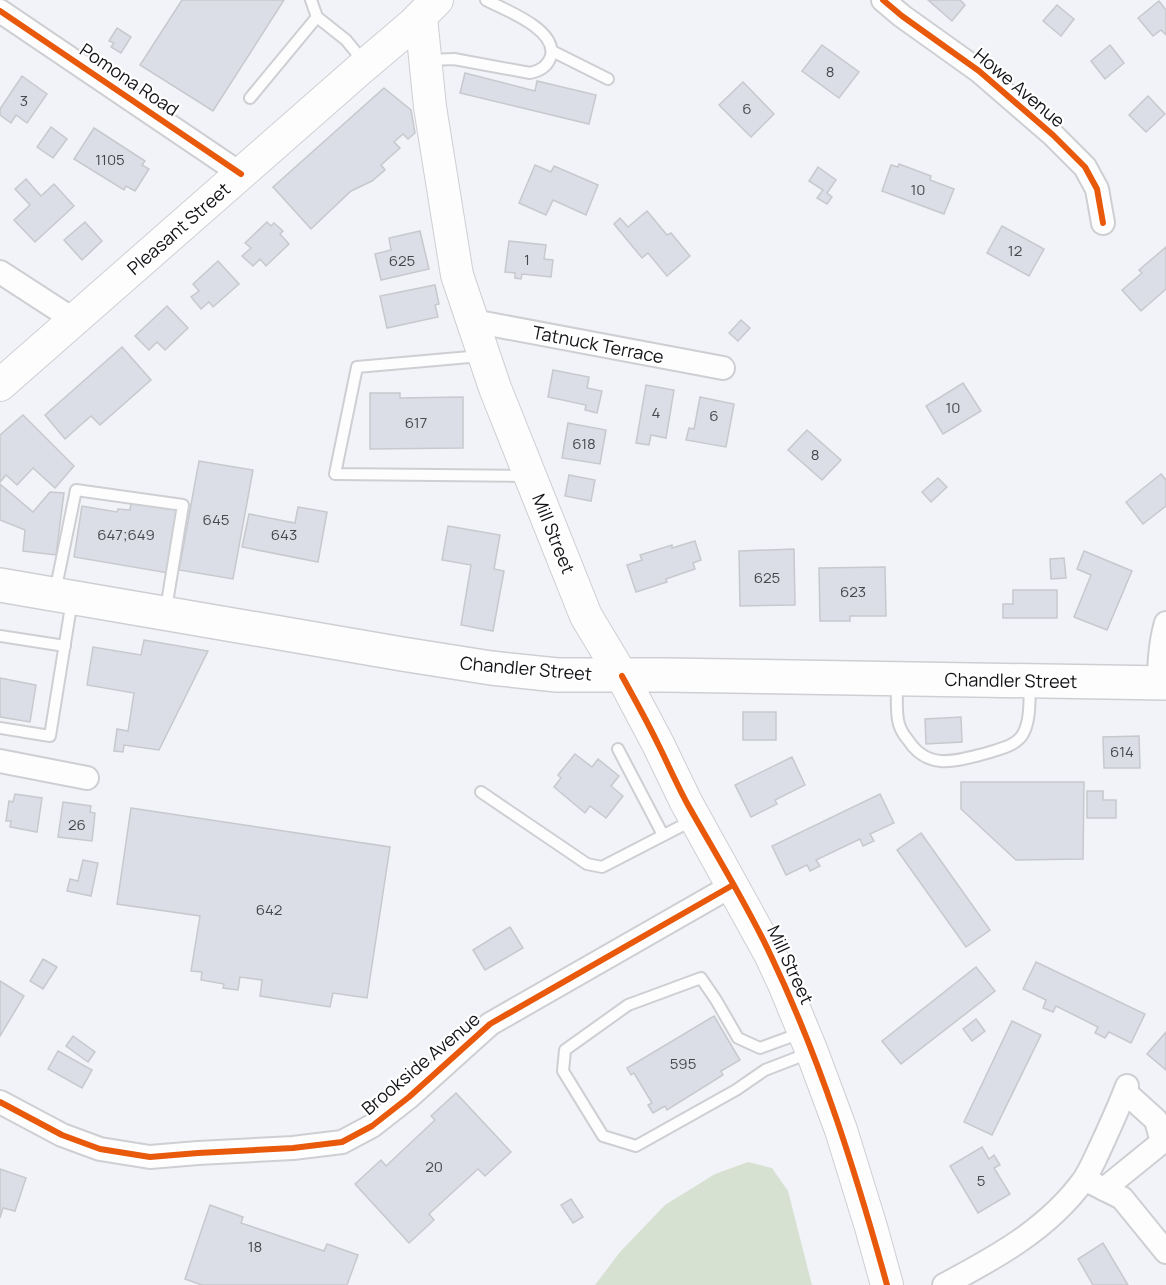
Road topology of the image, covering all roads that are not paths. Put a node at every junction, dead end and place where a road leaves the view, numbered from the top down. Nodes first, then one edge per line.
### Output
1 (311, 0) edge
2 (486, 0) edge
3 (884, 0) edge
4 (429, 9) edge
5 (0, 11) edge
6 (317, 17) junction
7 (552, 51) junction
8 (425, 60) junction
9 (366, 65) junction
10 (608, 79) dead end
11 (250, 98) dead end
12 (241, 174) junction
13 (1103, 223) dead end
14 (0, 272) edge
15 (74, 320) junction
16 (473, 321) junction
17 (484, 356) junction
18 (723, 368) dead end
19 (0, 385) edge
20 (530, 476) junction
21 (0, 585) edge
22 (64, 595) junction
23 (165, 612) junction
24 (1166, 623) edge
25 (0, 636) edge
26 (65, 646) junction
27 (622, 676) junction
28 (897, 679) junction
29 (1030, 681) junction
30 (1162, 683) edge
31 (0, 728) edge
32 (618, 749) dead end
33 (0, 761) edge
34 (87, 778) dead end
35 (481, 792) dead end
36 (695, 819) junction
37 (663, 835) junction
38 (733, 885) junction
39 (808, 1042) junction
40 (0, 1102) edge
41 (1094, 1184) junction
42 (1166, 1252) edge
43 (887, 1285) edge
44 (944, 1285) edge

1 - 6 lane
2 - 7 lane
3 - 13 street, Howe Avenue
4 - 8 main road, Mill Street
4 - 9 main road, Pleasant Street
5 - 12 street, Pomona Road
6 - 9 lane
6 - 11 lane
7 - 8 lane
7 - 10 lane
8 - 16 main road, Mill Street
9 - 12 main road, Pleasant Street
12 - 15 main road, Pleasant Street
14 - 15 street
15 - 19 main road, Pleasant Street
16 - 17 main road, Mill Street
16 - 18 street, Tatnuck Terrace
17 - 20 main road, Mill Street
17 - 20 lane
20 - 27 main road, Mill Street
21 - 22 main road, Chandler Street
22 - 23 main road, Chandler Street
22 - 23 lane
22 - 26 lane
23 - 27 main road, Chandler Street
24 - 30 street
25 - 26 lane
26 - 31 lane
27 - 28 main road, Chandler Street
27 - 36 main road, Mill Street
28 - 29 main road, Chandler Street
28 - 29 lane
29 - 30 main road, Chandler Street
32 - 37 lane
33 - 34 street
35 - 37 lane
36 - 37 lane
36 - 38 main road, Mill Street
38 - 39 main road, Mill Street
38 - 40 street, Brookside Avenue
39 - 39 lane
39 - 43 main road, Mill Street
41 - 41 street
41 - 42 street
41 - 44 street

